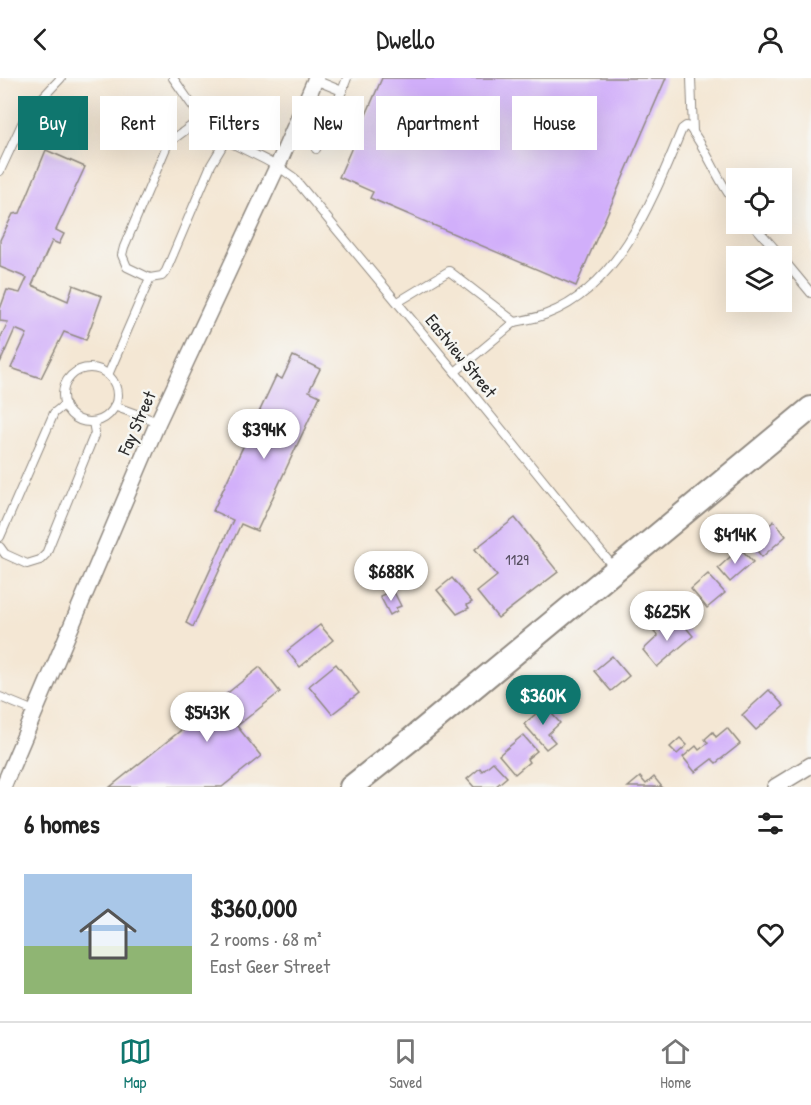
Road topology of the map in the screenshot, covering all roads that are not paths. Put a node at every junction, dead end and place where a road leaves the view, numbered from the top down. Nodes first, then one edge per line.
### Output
1 (61, 78) edge
2 (173, 78) edge
3 (347, 78) edge
4 (691, 78) edge
5 (315, 79) edge
6 (342, 91) junction
7 (340, 96) edge
8 (189, 100) edge
9 (189, 128) edge
10 (693, 132) junction
11 (220, 150) edge
12 (247, 150) edge
13 (278, 165) junction
14 (0, 171) edge
15 (726, 191) edge
16 (761, 234) edge
17 (772, 246) edge
18 (792, 270) edge
19 (150, 278) junction
20 (811, 293) edge
21 (398, 302) junction
22 (515, 322) junction
23 (455, 372) junction
24 (108, 375) junction
25 (65, 404) junction
26 (114, 406) junction
27 (811, 408) edge
28 (93, 422) junction
29 (158, 422) junction
30 (0, 537) edge
31 (0, 547) edge
32 (616, 570) junction
33 (0, 697) edge
34 (34, 711) junction
35 (811, 765) edge
36 (3, 787) edge
37 (351, 787) edge
38 (775, 787) edge

1 - 14 lane
2 - 8 lane, Eastview Street
3 - 6 lane
4 - 10 lane
5 - 6 lane
5 - 13 street, Fay Street
6 - 7 lane
9 - 19 lane
10 - 15 lane
10 - 22 lane
11 - 19 lane
12 - 13 lane, Eastview Street
13 - 21 lane, Eastview Street
13 - 29 street, Fay Street
16 - 17 lane
18 - 20 lane
19 - 24 lane
21 - 22 lane
21 - 23 lane, Eastview Street
22 - 23 lane
23 - 32 lane, Eastview Street
24 - 25 lane
24 - 26 lane
25 - 28 lane
25 - 30 lane
26 - 28 lane
26 - 29 lane
27 - 32 main road
28 - 31 lane
29 - 34 street, Fay Street
32 - 37 main road
33 - 34 lane
34 - 36 street, Fay Street
35 - 38 street

